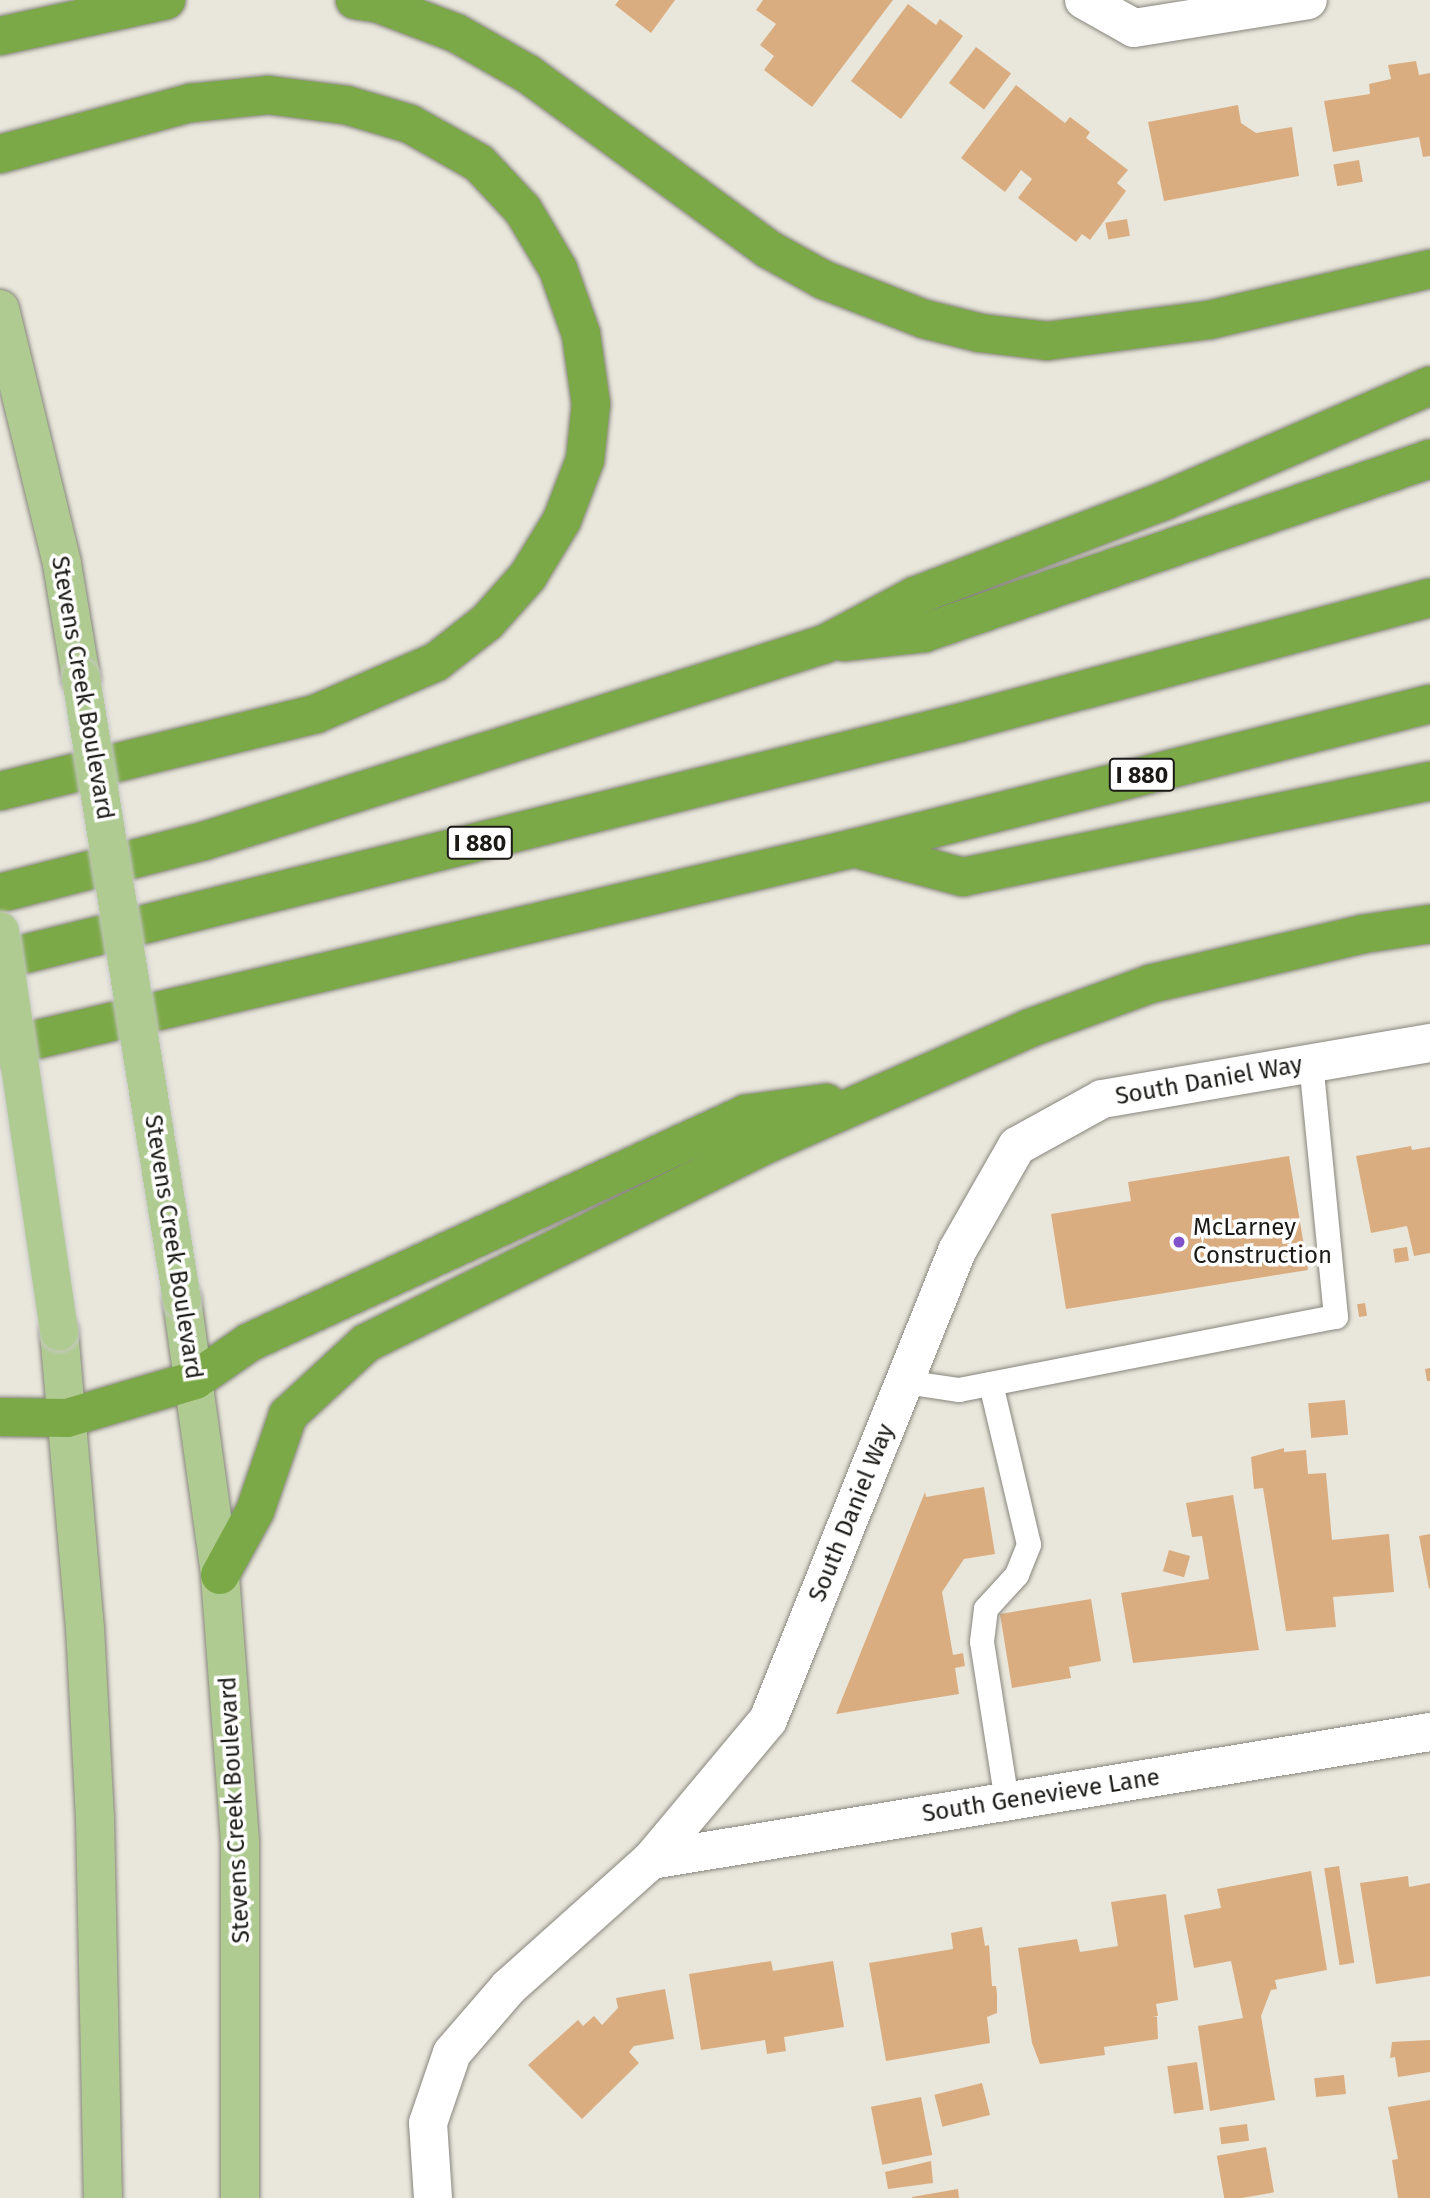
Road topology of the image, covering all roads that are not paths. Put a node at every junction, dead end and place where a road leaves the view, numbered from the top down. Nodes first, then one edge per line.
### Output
1 (166, 0) edge
2 (355, 0) edge
3 (1084, 0) edge
4 (1308, 0) edge
5 (0, 36) edge
6 (0, 154) edge
7 (1430, 251) edge
8 (1430, 270) edge
9 (1303, 300) junction
10 (0, 309) edge
11 (1430, 386) edge
12 (1430, 459) edge
13 (1430, 598) edge
14 (825, 644) junction
15 (1430, 704) edge
16 (1430, 781) edge
17 (0, 791) edge
18 (855, 848) junction
19 (0, 893) edge
20 (1430, 924) edge
21 (0, 931) edge
22 (0, 960) edge
23 (1430, 1043) edge
24 (0, 1048) edge
25 (1311, 1063) junction
26 (867, 1098) junction
27 (195, 1380) junction
28 (905, 1382) junction
29 (991, 1384) junction
30 (0, 1417) edge
31 (67, 1418) junction
32 (220, 1575) junction
33 (1430, 1732) edge
34 (1007, 1801) junction
35 (651, 1860) junction
36 (103, 2198) edge
37 (240, 2198) edge
38 (433, 2198) edge

1 - 5 highway
2 - 9 highway
3 - 4 street
6 - 17 highway
7 - 9 highway
8 - 9 highway
10 - 27 main road, Stevens Creek Boulevard, bridge
11 - 14 highway
12 - 14 highway
13 - 22 highway, I 880
14 - 19 highway
15 - 18 highway, I 880
16 - 18 highway
18 - 24 highway, I 880
20 - 26 highway
21 - 31 main road, bridge
23 - 25 street, South Daniel Way
25 - 28 street, South Daniel Way
25 - 29 lane
26 - 27 highway
26 - 32 highway
27 - 31 highway
27 - 32 main road, Stevens Creek Boulevard
28 - 29 lane
28 - 35 street, South Daniel Way
29 - 34 lane
30 - 31 highway
31 - 36 main road
32 - 37 main road, Stevens Creek Boulevard
33 - 34 street, South Genevieve Lane
34 - 35 street, South Genevieve Lane
35 - 38 street, South Daniel Way

